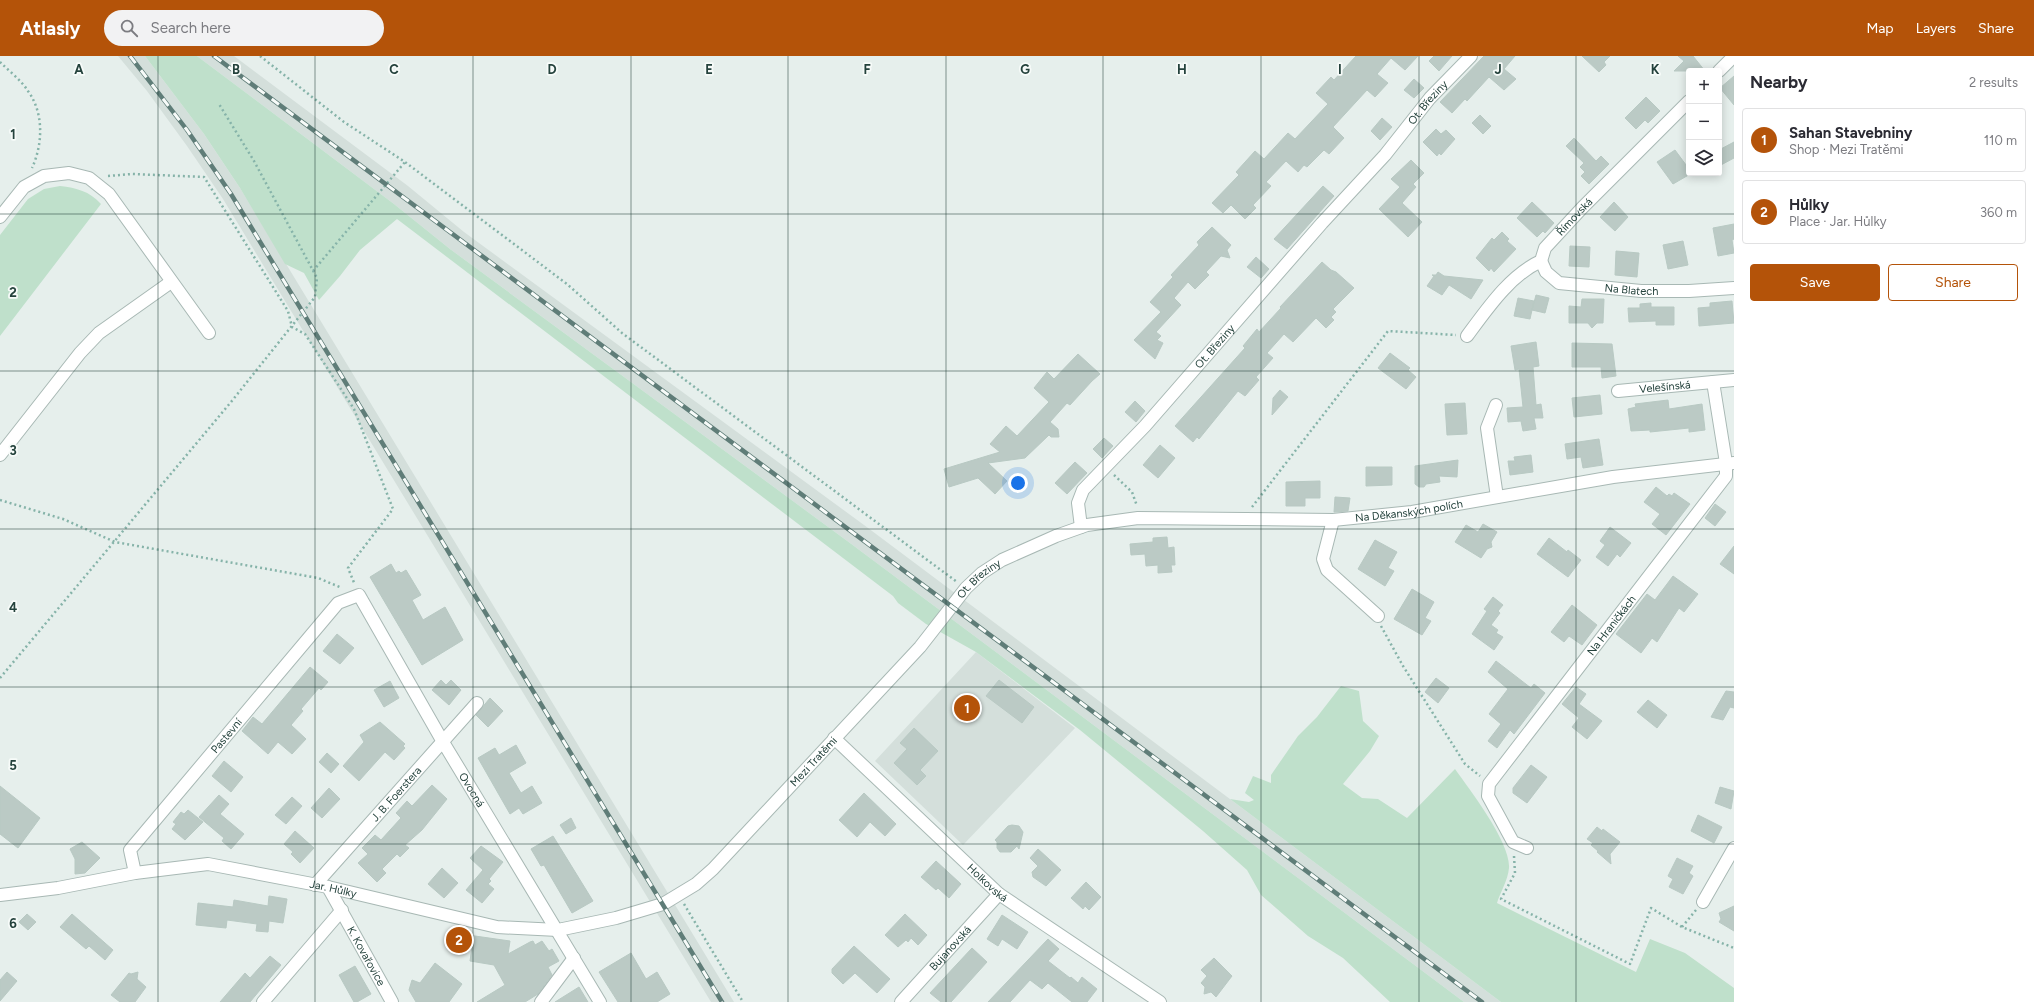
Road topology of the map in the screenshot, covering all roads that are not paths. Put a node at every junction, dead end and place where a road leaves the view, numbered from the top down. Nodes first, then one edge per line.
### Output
1 (1471, 56) edge
2 (1734, 56) edge
3 (1722, 68) edge
4 (1687, 104) edge
5 (0, 217) edge
6 (1541, 260) junction
7 (171, 282) junction
8 (1734, 288) edge
9 (209, 333) dead end
10 (1467, 336) road end
11 (1734, 380) edge
12 (1713, 382) junction
13 (1618, 391) dead end
14 (1496, 405) dead end
15 (0, 455) edge
16 (1730, 463) edge
17 (1497, 497) junction
18 (1333, 520) junction
19 (1081, 527) junction
20 (338, 603) joint
21 (952, 607) joint
22 (1378, 616) road end
23 (477, 703) dead end
24 (834, 738) junction
25 (443, 742) junction
26 (1527, 848) dead end
27 (1734, 848) edge
28 (135, 873) junction
29 (315, 885) junction
30 (328, 887) junction
31 (999, 894) junction
32 (0, 895) edge
33 (1703, 902) road end
34 (663, 904) joint
35 (342, 910) junction
36 (558, 930) junction
37 (574, 958) junction
38 (263, 1002) edge
39 (392, 1002) edge
40 (541, 1002) edge
41 (600, 1002) edge
42 (901, 1002) edge
43 (1160, 1002) edge

1 - 19 street, Ot. Březiny
2 - 3 street
4 - 6 street, Římovská
5 - 7 street
6 - 8 street, Na Blatech
6 - 10 street
7 - 9 street
7 - 15 street
11 - 12 street, Velešínská
12 - 13 street, Velešínská
12 - 16 street
14 - 17 street
16 - 17 street, Na Děkanských polích
16 - 26 street, Na Hraničkách
17 - 18 street, Na Děkanských polích
18 - 19 street, Na Děkanských polích
18 - 22 street
19 - 21 street, Ot. Březiny
20 - 25 street, Ovocná
20 - 28 street, Pastevní
21 - 24 street, Mezi Tratěmi
23 - 25 street, J. B. Foerstera
24 - 31 street, Holkovská
24 - 34 street, Mezi Tratěmi
25 - 29 street, J. B. Foerstera
25 - 36 street, Ovocná
27 - 33 street
28 - 29 street, Jar. Hůlky
28 - 32 street, Jar. Hůlky
29 - 30 street, Jar. Hůlky
30 - 35 street, K. Kovařovice
30 - 36 street, Jar. Hůlky
31 - 42 street, Bujanovská
31 - 43 street, Holkovská
34 - 36 street, Jar. Hůlky
35 - 38 street
35 - 39 street, K. Kovařovice
36 - 37 street, Ovocná
37 - 40 street
37 - 41 street, Ovocná

